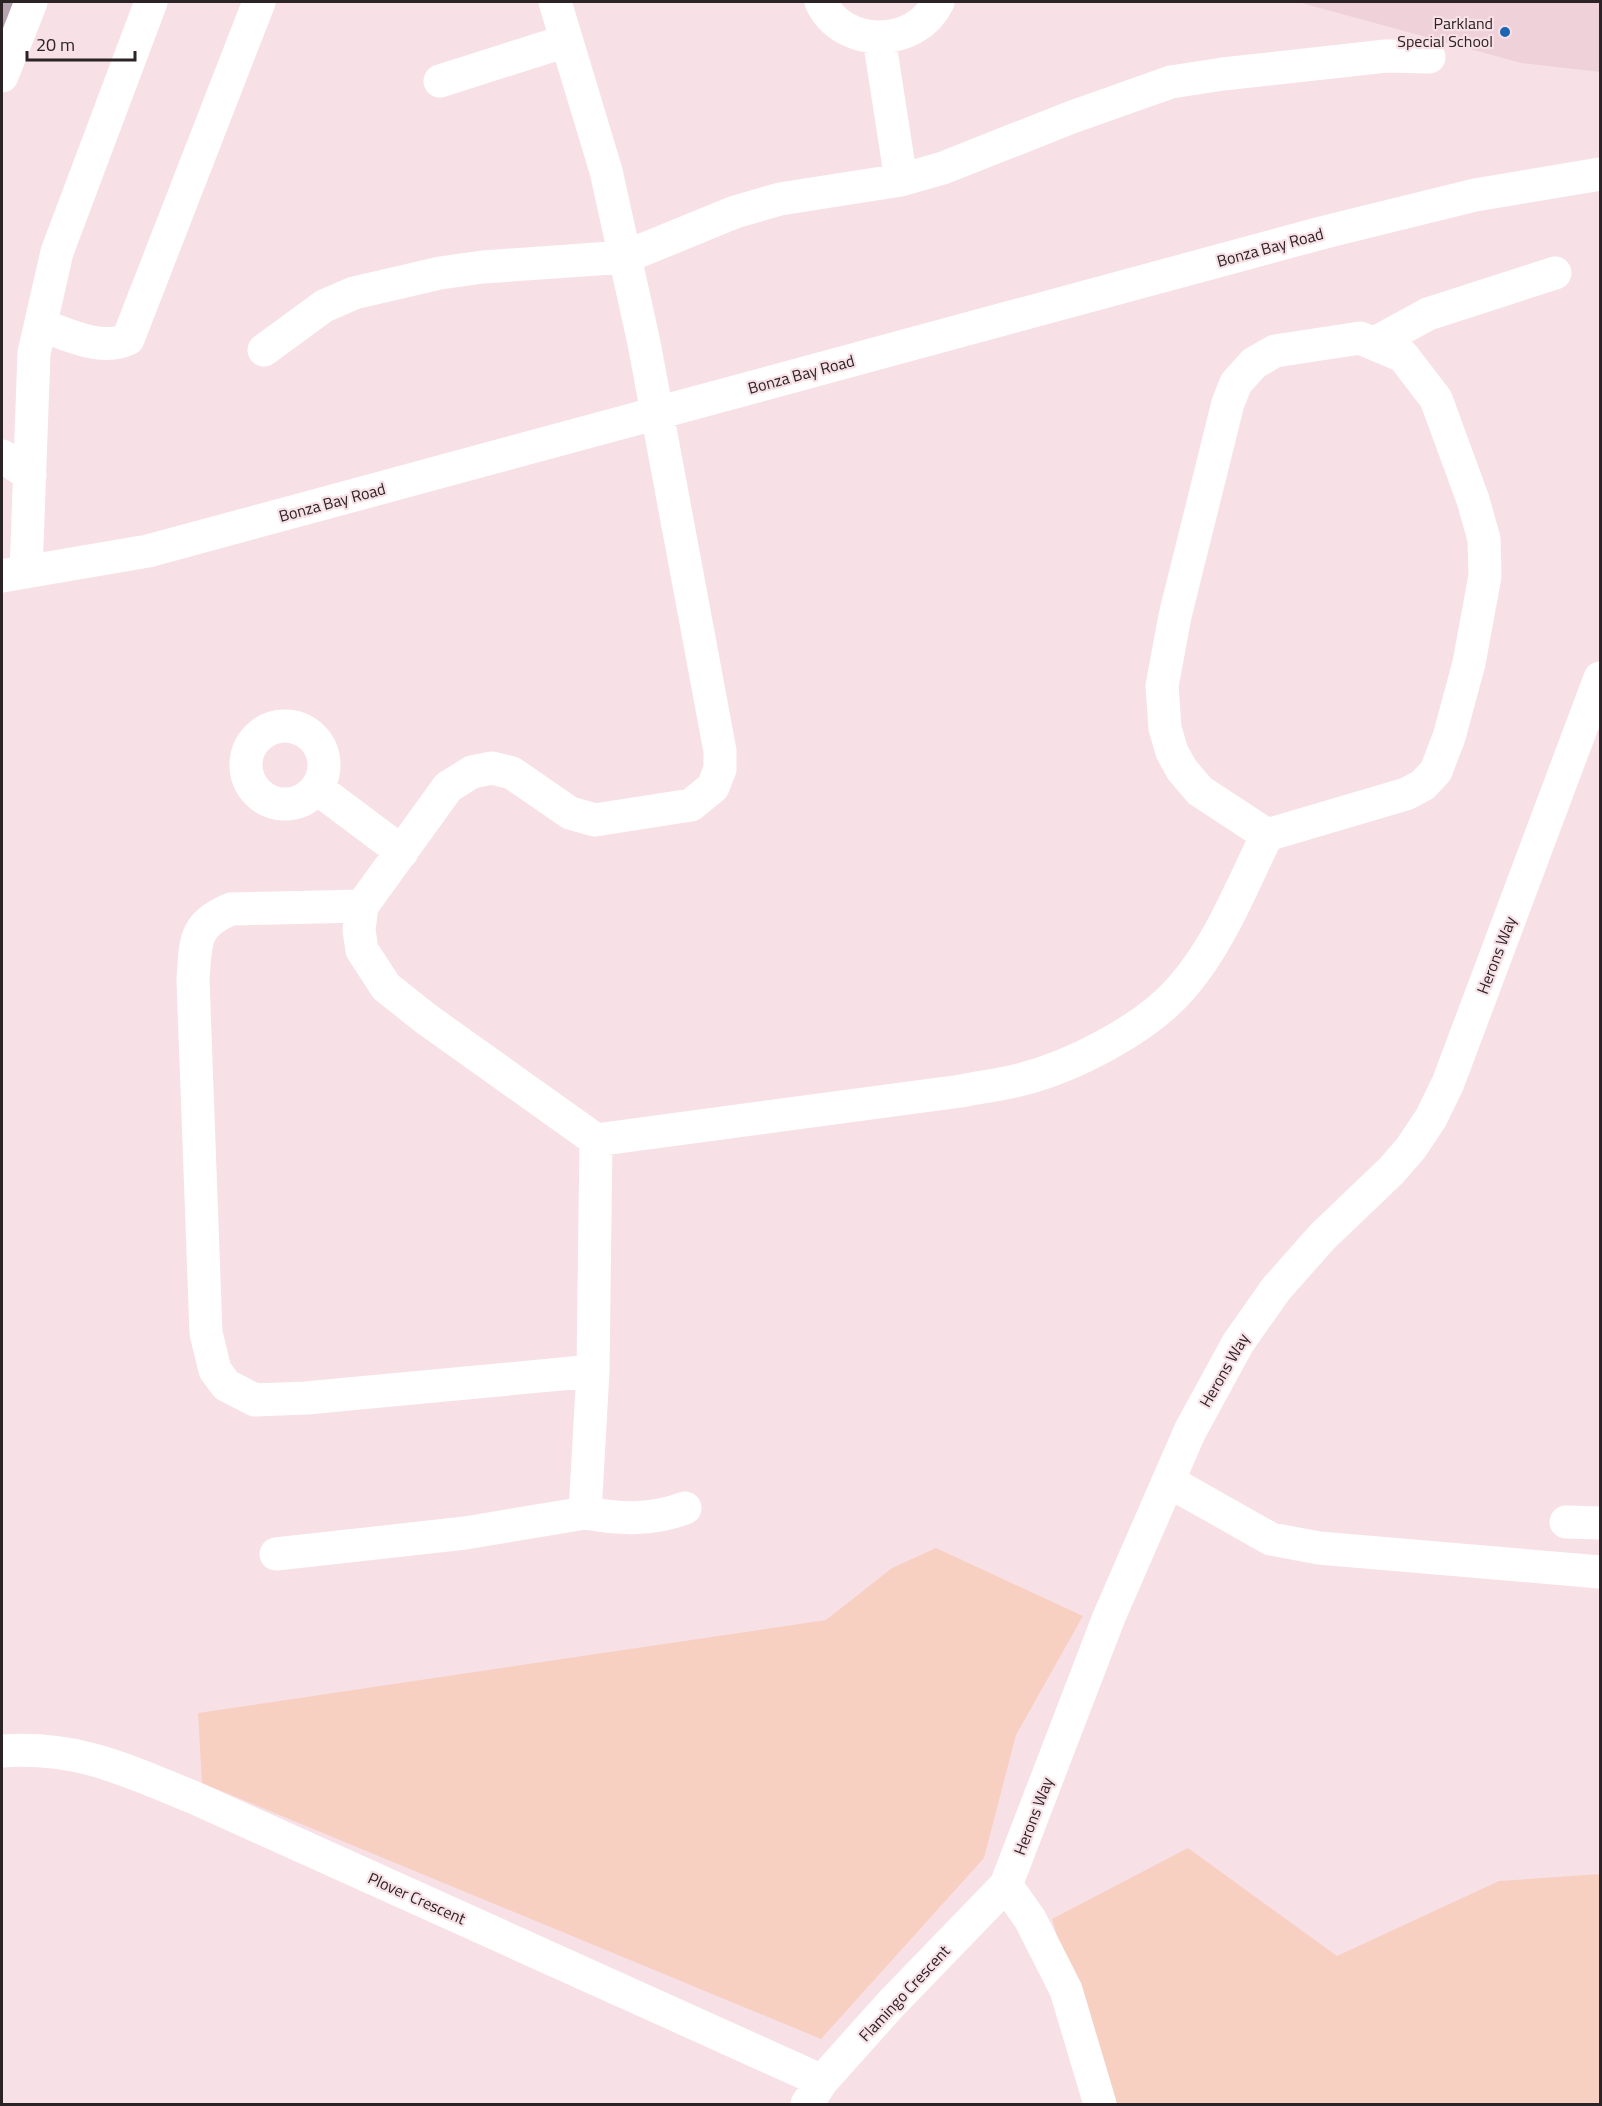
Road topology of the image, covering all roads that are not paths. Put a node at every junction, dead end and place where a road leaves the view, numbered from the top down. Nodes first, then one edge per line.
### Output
1 (31, 2) edge
2 (152, 2) edge
3 (259, 2) edge
4 (555, 2) edge
5 (821, 2) edge
6 (938, 2) edge
7 (879, 38) junction
8 (566, 41) junction
9 (1429, 57) dead end
10 (2, 76) edge
11 (440, 81) dead end
12 (1600, 174) edge
13 (901, 180) junction
14 (625, 257) junction
15 (1555, 273) dead end
16 (40, 325) junction
17 (1375, 343) junction
18 (264, 350) dead end
19 (659, 412) junction
20 (2, 456) edge
21 (30, 475) junction
22 (14, 574) edge
23 (1600, 678) edge
24 (318, 789) dead end
25 (1267, 835) junction
26 (402, 852) junction
27 (362, 906) junction
28 (596, 1140) junction
29 (593, 1371) junction
30 (1168, 1481) junction
31 (685, 1508) dead end
32 (585, 1513) junction
33 (1566, 1522) dead end
34 (1600, 1523) edge
35 (276, 1554) dead end
36 (1600, 1572) edge
37 (2, 1751) edge
38 (1006, 1885) junction
39 (815, 2093) edge
40 (1100, 2104) edge

1 - 10 street
2 - 16 street
3 - 16 street
4 - 8 street
5 - 7 street
6 - 7 street
7 - 13 street
8 - 11 street
8 - 14 street
9 - 13 street
12 - 19 street, Bonza Bay Road
13 - 14 street
14 - 18 street
14 - 19 street
15 - 17 street
16 - 21 street
17 - 25 street
17 - 25 street
19 - 22 street, Bonza Bay Road
19 - 26 street
20 - 21 street
21 - 22 street
23 - 30 street, Herons Way
24 - 26 street
25 - 28 street
26 - 27 street
27 - 28 street
27 - 29 street
28 - 29 street
29 - 32 street
30 - 36 street
30 - 38 street, Herons Way
31 - 32 street
32 - 35 street
33 - 34 street
37 - 39 street, Plover Crescent
38 - 39 street, Flamingo Crescent
38 - 40 street

